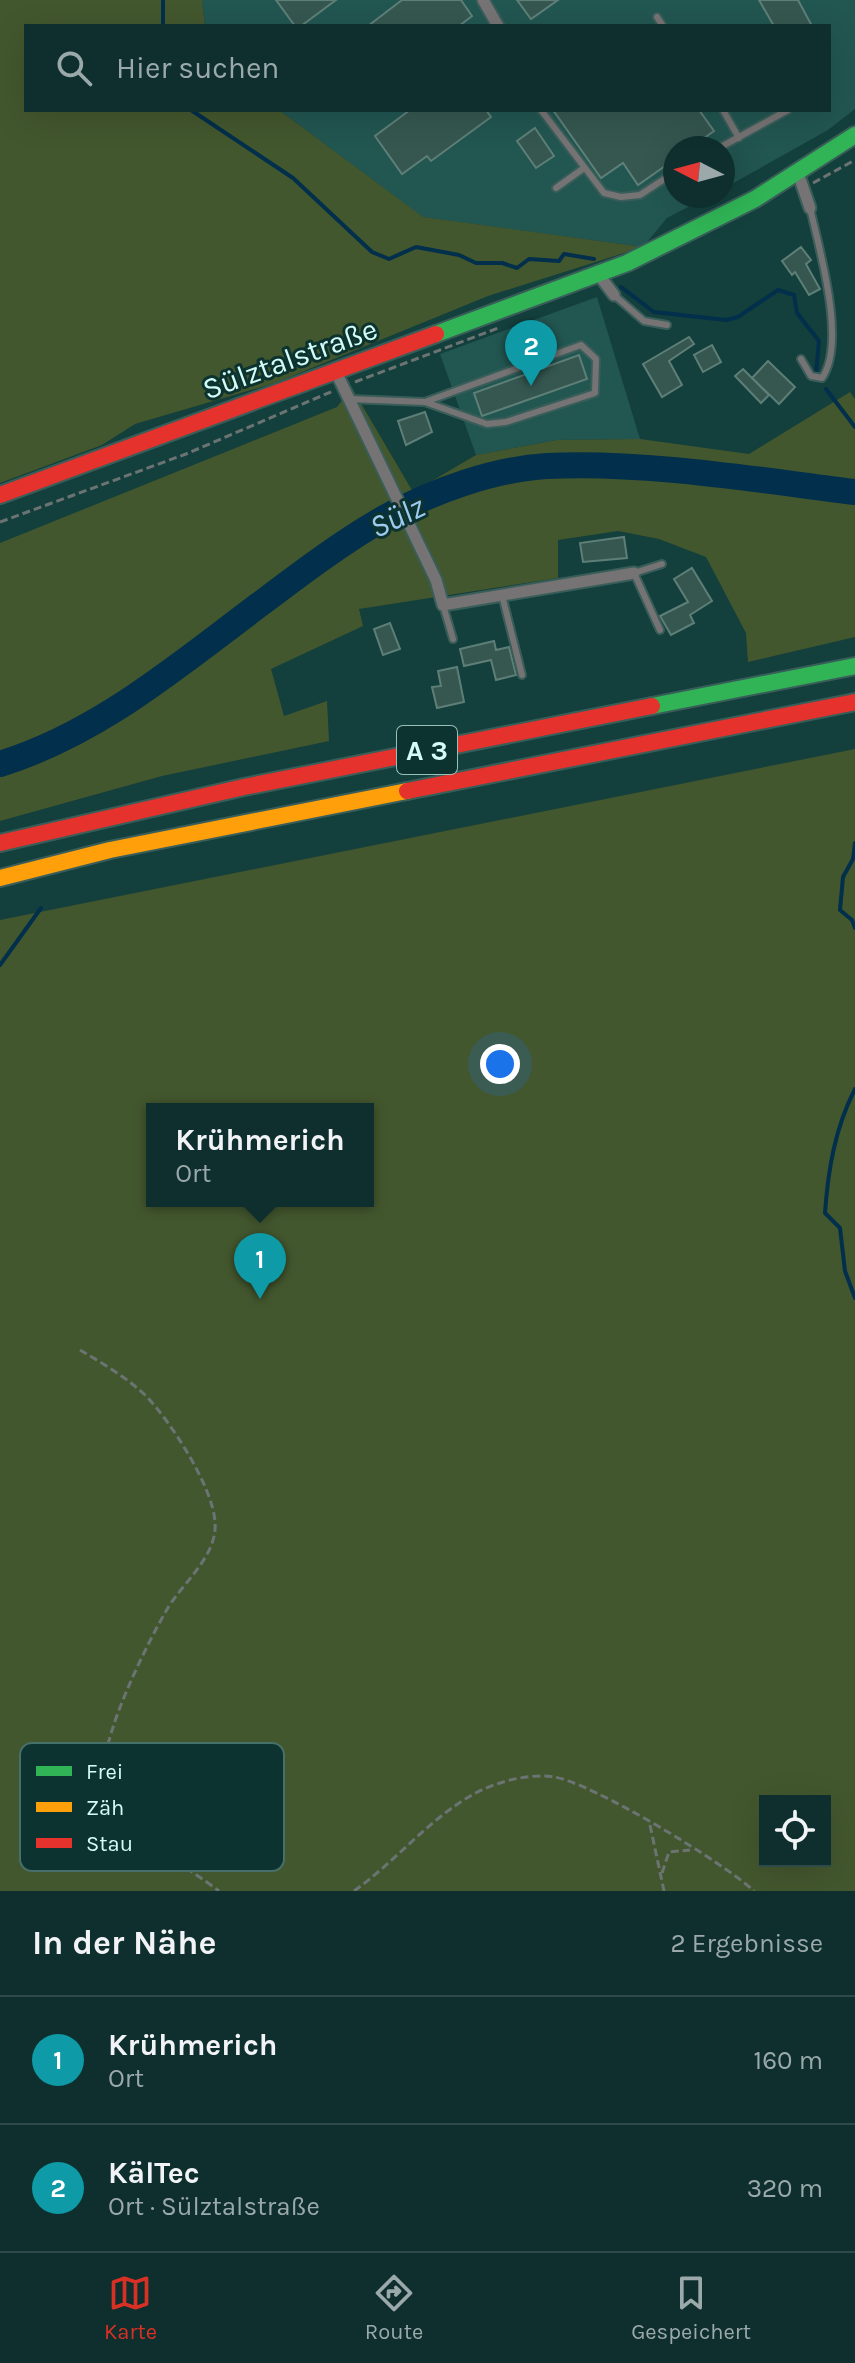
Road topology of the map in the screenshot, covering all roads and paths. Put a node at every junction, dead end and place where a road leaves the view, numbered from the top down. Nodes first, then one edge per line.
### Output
1 (483, 0) edge
2 (657, 17) dead end
3 (497, 24) edge
4 (662, 24) edge
5 (542, 112) edge
6 (724, 112) edge
7 (784, 112) edge
8 (855, 135) edge
9 (739, 138) junction
10 (735, 140) edge
11 (584, 168) junction
12 (798, 173) junction
13 (663, 180) edge
14 (556, 188) dead end
15 (810, 208) joint
16 (599, 275) junction
17 (614, 295) joint
18 (667, 325) dead end
19 (801, 359) dead end
20 (336, 372) junction
21 (349, 399) junction
22 (425, 402) junction
23 (0, 495) edge
24 (662, 564) dead end
25 (634, 573) junction
26 (502, 595) junction
27 (443, 605) junction
28 (660, 630) dead end
29 (453, 639) dead end
30 (855, 666) edge
31 (522, 675) dead end
32 (855, 702) edge
33 (0, 843) edge
34 (0, 878) edge
35 (80, 1350) dead end
36 (109, 1743) edge
37 (650, 1823) junction
38 (694, 1851) junction
39 (193, 1871) edge
40 (661, 1876) junction
41 (219, 1891) edge
42 (354, 1891) edge
43 (664, 1891) edge
44 (754, 1891) edge

1 - 3 street
2 - 4 lane
5 - 11 lane
6 - 9 lane
7 - 9 lane
8 - 12 main road, Sülztalstraße
9 - 10 lane
11 - 13 lane
11 - 14 lane
12 - 15 street
12 - 16 main road, Sülztalstraße
15 - 19 lane
16 - 17 street
16 - 20 main road, Sülztalstraße
17 - 18 lane
20 - 21 street
20 - 23 main road, Sülztalstraße
21 - 22 lane
21 - 27 street
22 - 22 lane
24 - 25 lane
25 - 26 street
25 - 28 lane
26 - 27 street
26 - 31 lane
27 - 29 lane
30 - 33 main road, A 3
32 - 34 main road, A 3
35 - 36 path
37 - 38 path
37 - 40 path
37 - 42 path
38 - 40 path
38 - 44 path
39 - 41 path
40 - 43 path

